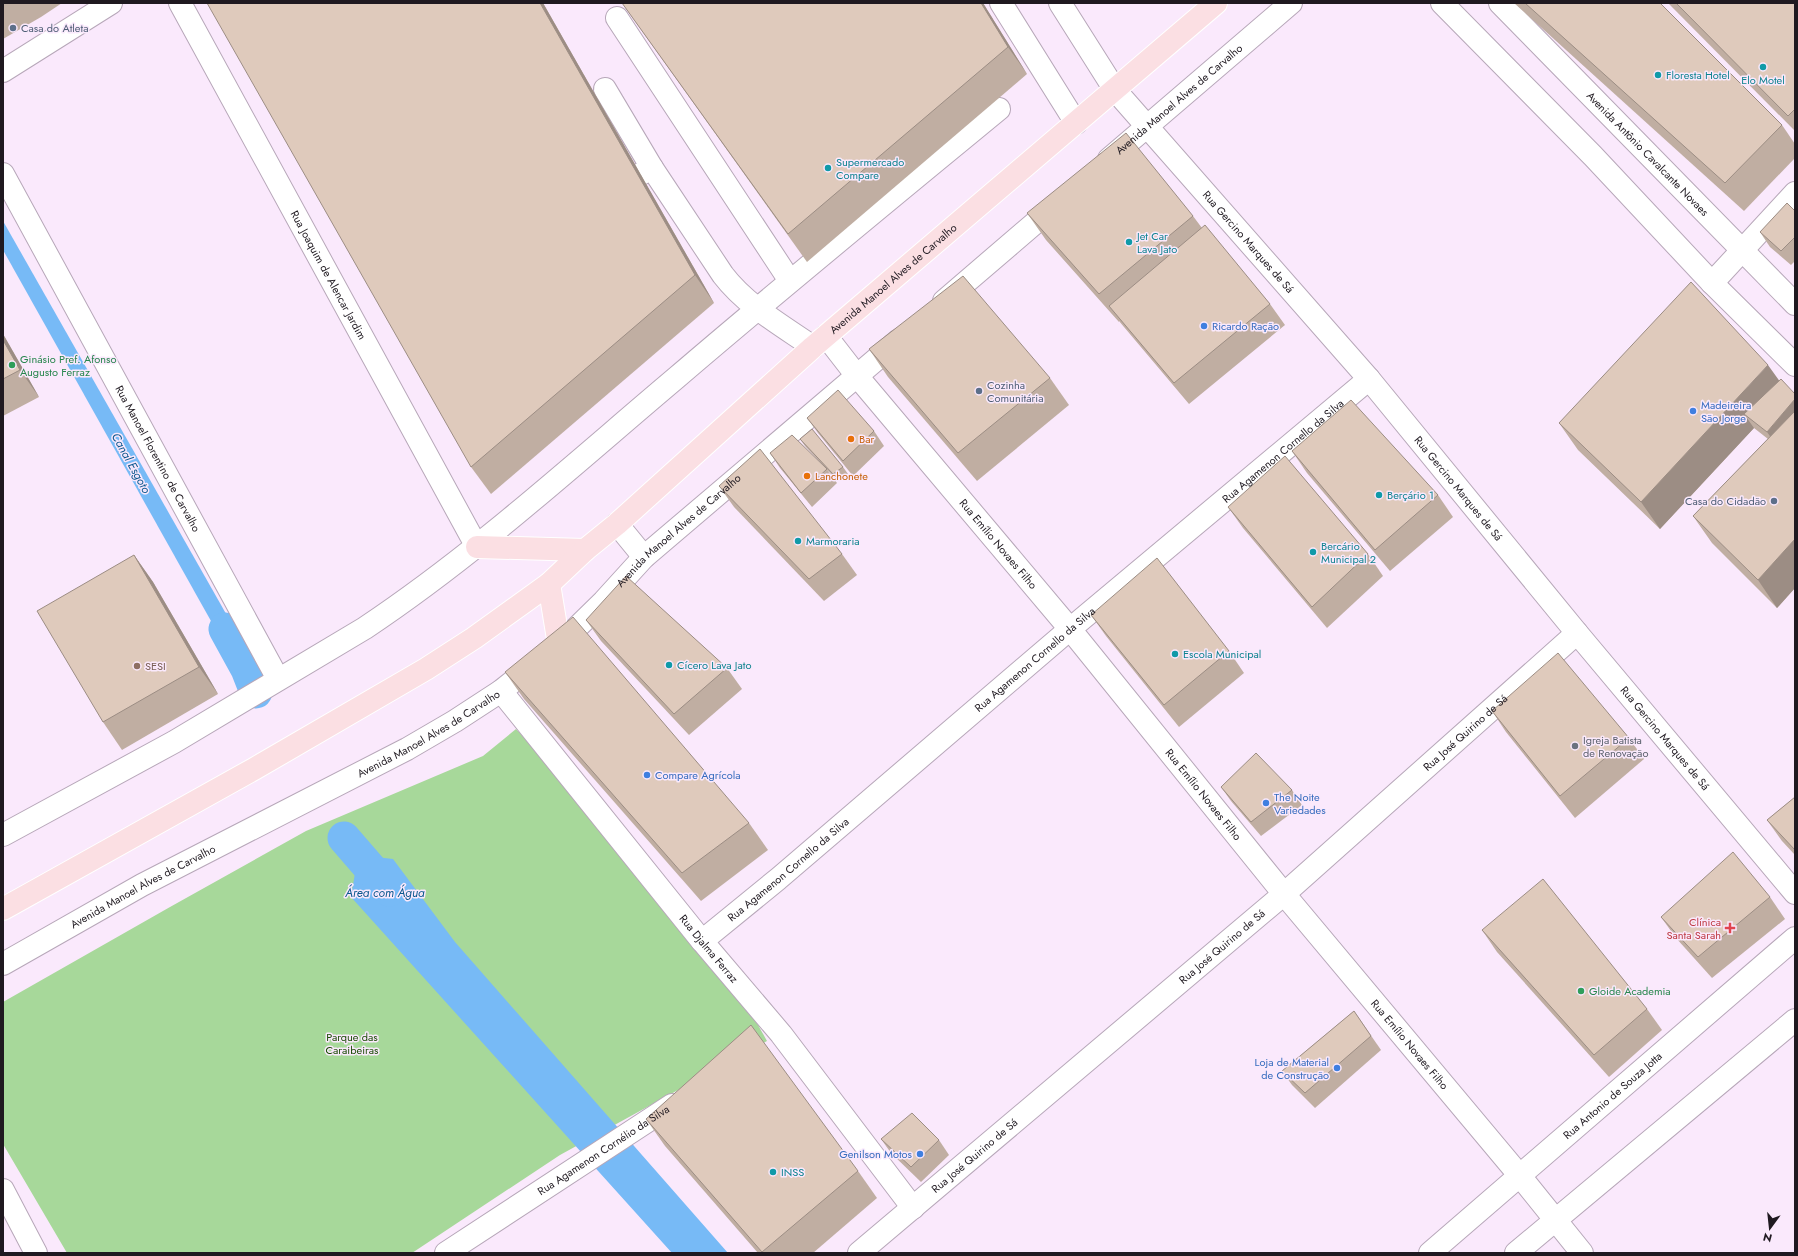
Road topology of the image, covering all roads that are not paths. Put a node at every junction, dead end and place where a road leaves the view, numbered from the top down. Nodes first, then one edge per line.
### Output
1 (111, 3) edge
2 (180, 3) edge
3 (1001, 3) edge
4 (1060, 3) edge
5 (1216, 3) edge
6 (1291, 3) edge
7 (1442, 3) edge
8 (1500, 3) edge
9 (616, 18) dead end
10 (3, 71) edge
11 (605, 89) dead end
12 (1115, 90) junction
13 (999, 109) dead end
14 (1076, 123) junction
15 (1146, 127) junction
16 (652, 168) junction
17 (1096, 170) edge
18 (3, 174) edge
19 (624, 184) edge
20 (1072, 190) edge
21 (1795, 193) edge
22 (1743, 250) junction
23 (790, 281) junction
24 (1712, 283) junction
25 (1795, 304) edge
26 (757, 308) junction
27 (819, 342) junction
28 (1795, 365) edge
29 (857, 376) junction
30 (1369, 379) junction
31 (617, 524) junction
32 (478, 547) junction
33 (585, 550) junction
34 (644, 557) junction
35 (549, 584) junction
36 (1070, 629) junction
37 (1577, 632) junction
38 (559, 645) junction
39 (278, 679) junction
40 (501, 691) junction
41 (3, 836) edge
42 (1795, 893) edge
43 (1284, 894) junction
44 (3, 909) edge
45 (1795, 938) edge
46 (702, 941) junction
47 (3, 964) edge
48 (1795, 1020) edge
49 (781, 1034) junction
50 (761, 1047) edge
51 (689, 1094) edge
52 (1520, 1176) junction
53 (3, 1190) edge
54 (913, 1208) junction
55 (1555, 1220) junction
56 (36, 1253) edge
57 (446, 1253) edge
58 (859, 1253) edge
59 (1430, 1253) edge
60 (1516, 1253) edge
61 (1582, 1253) edge

1 - 10 street
2 - 32 street, Rua Joaquim de Alencar Jardim
3 - 14 street
4 - 12 street, Rua Gercino Marques de Sá
5 - 12 main road, Avenida Manoel Alves de Carvalho
6 - 15 street, Avenida Manoel Alves de Carvalho
7 - 24 street
8 - 22 street, Avenida Antônio Cavalcante Novaes
9 - 23 street
11 - 16 street, Rua Emílio Novaes Filho
12 - 14 main road, Avenida Manoel Alves de Carvalho
12 - 15 street, Rua Gercino Marques de Sá
13 - 23 street
14 - 27 main road, Avenida Manoel Alves de Carvalho
15 - 17 street, Avenida Manoel Alves de Carvalho
15 - 30 street, Rua Gercino Marques de Sá
16 - 19 street
16 - 26 street, Rua Emílio Novaes Filho
18 - 39 street, Rua Manoel Florentino de Carvalho
20 - 29 street, Avenida Manoel Alves de Carvalho
21 - 22 street
22 - 24 street
22 - 25 street, Avenida Antônio Cavalcante Novaes
23 - 26 street
24 - 28 street
26 - 27 street, Rua Emílio Novaes Filho
26 - 32 street
27 - 29 street, Rua Emílio Novaes Filho
27 - 31 main road, Avenida Manoel Alves de Carvalho
29 - 34 street, Avenida Manoel Alves de Carvalho
29 - 36 street, Rua Emílio Novaes Filho
30 - 36 street, Rua Agamenon Cornello da Silva
30 - 37 street, Rua Gercino Marques de Sá
31 - 33 main road, Avenida Manoel Alves de Carvalho
31 - 34 street
32 - 33 main road
32 - 39 street
33 - 35 main road, Avenida Manoel Alves de Carvalho
34 - 38 street, Avenida Manoel Alves de Carvalho
35 - 38 main road
35 - 44 main road, Avenida Manoel Alves de Carvalho
36 - 43 street, Rua Emílio Novaes Filho
36 - 46 street, Rua Agamenon Cornello da Silva
37 - 42 street, Rua Gercino Marques de Sá
37 - 43 street, Rua José Quirino de Sá
38 - 40 street, Avenida Manoel Alves de Carvalho
39 - 41 street
40 - 46 street, Rua Djalma Ferraz
40 - 47 street, Avenida Manoel Alves de Carvalho
43 - 52 street, Rua Emílio Novaes Filho
43 - 54 street, Rua José Quirino de Sá
45 - 52 street, Rua Antonio de Souza Jotta
46 - 49 street, Rua Djalma Ferraz
48 - 55 street
49 - 50 street
49 - 54 street, Rua Djalma Ferraz
51 - 57 street, Rua Agamenon Cornélio da Silva
52 - 55 street, Rua Emílio Novaes Filho
52 - 59 street, Rua Antonio de Souza Jotta
53 - 56 street
54 - 58 street, Rua José Quirino de Sá
55 - 60 street
55 - 61 street, Rua Emílio Novaes Filho

